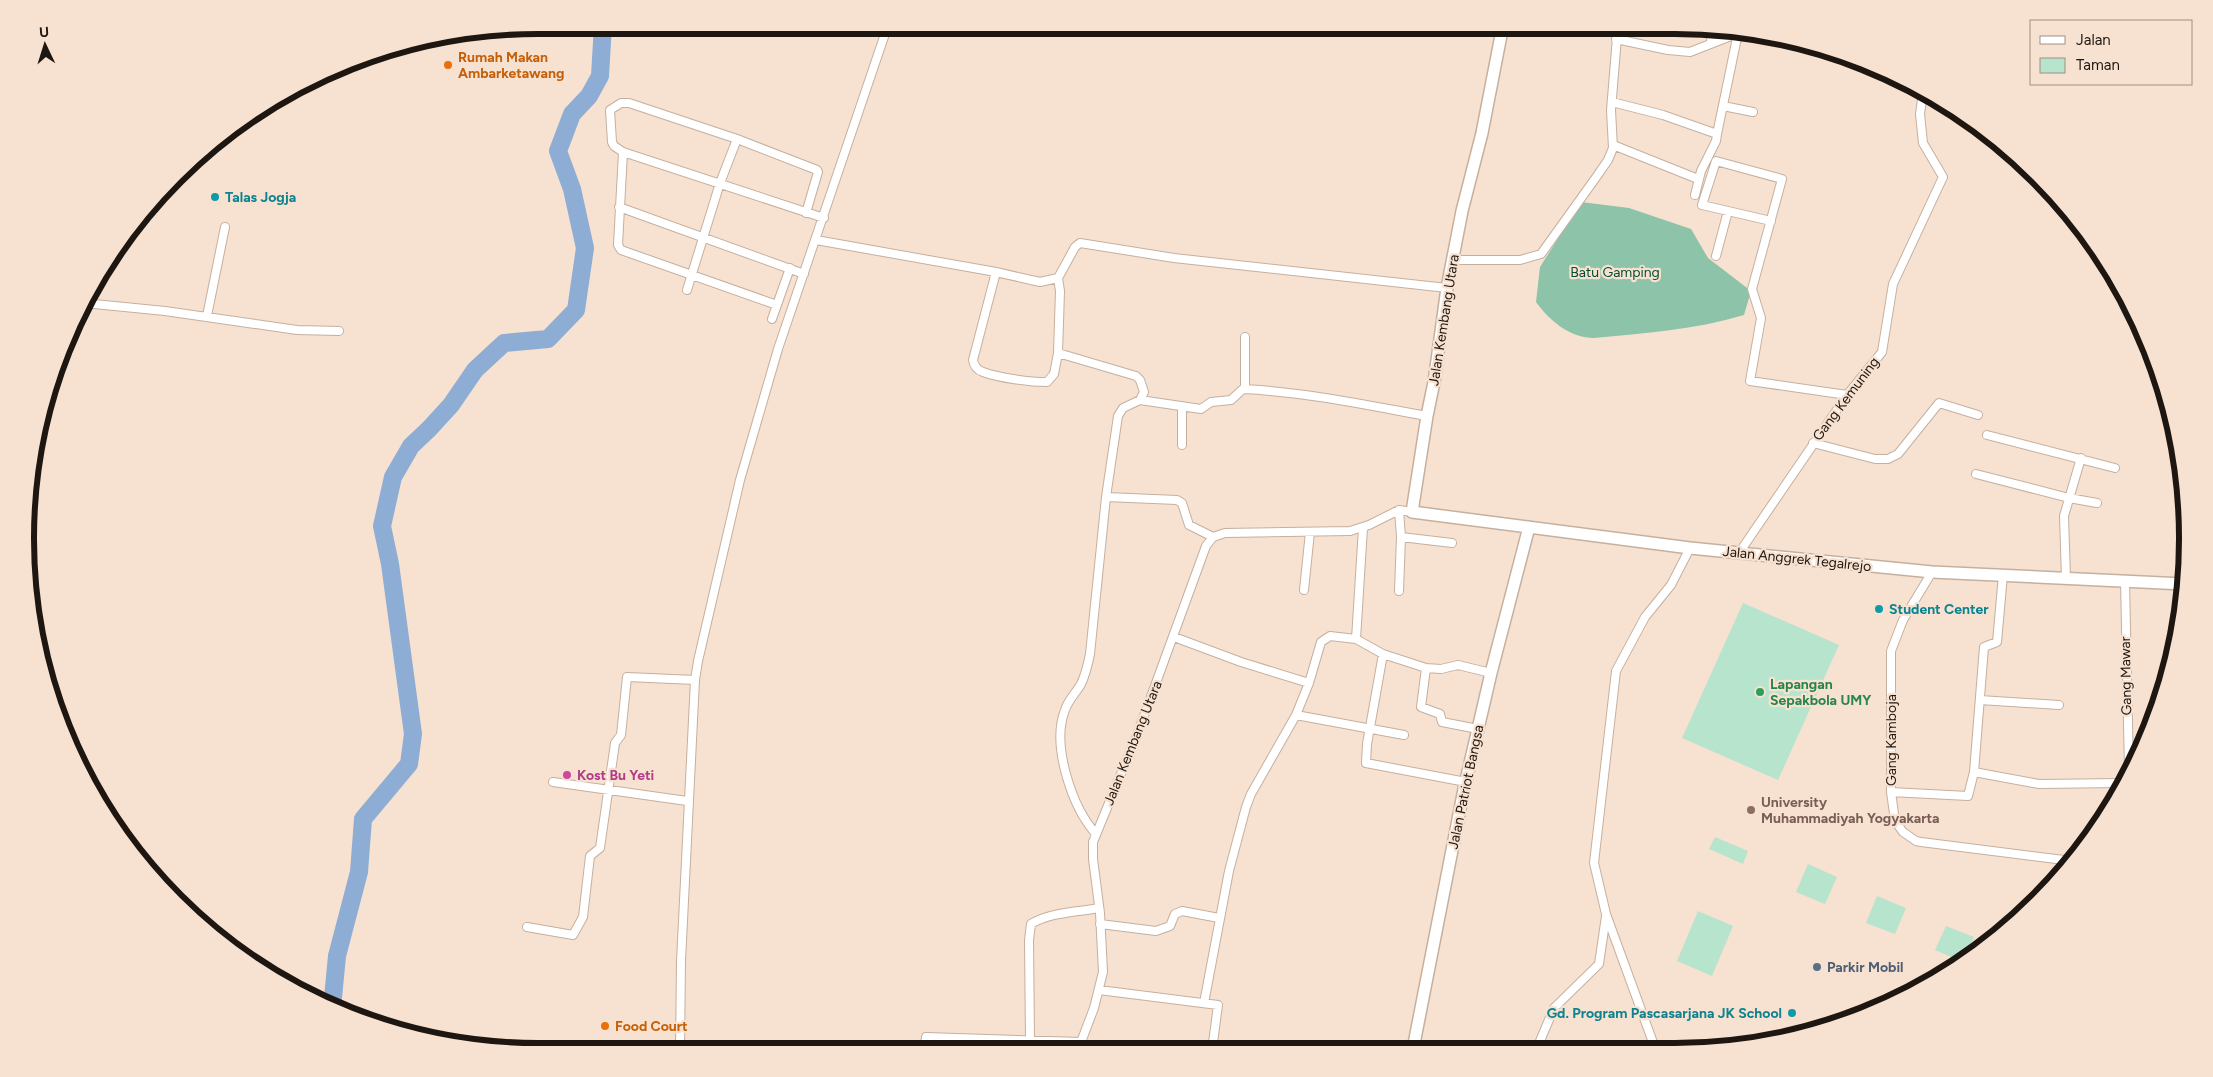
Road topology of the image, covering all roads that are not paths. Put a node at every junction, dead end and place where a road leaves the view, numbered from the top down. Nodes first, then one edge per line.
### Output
1 (885, 34) edge
2 (1501, 34) edge
3 (1617, 34) edge
4 (1712, 35) edge
5 (1728, 37) edge
6 (1616, 38) junction
7 (1740, 38) edge
8 (1711, 43) junction
9 (1921, 98) edge
10 (1612, 102) junction
11 (1723, 106) junction
12 (1753, 112) dead end
13 (1717, 134) junction
14 (737, 138) junction
15 (1613, 145) junction
16 (622, 152) junction
17 (1698, 179) junction
18 (720, 184) junction
19 (1695, 195) dead end
20 (620, 207) junction
21 (1728, 211) junction
22 (806, 213) junction
23 (824, 218) junction
24 (1771, 220) junction
25 (224, 226) dead end
26 (704, 236) junction
27 (816, 240) junction
28 (1716, 256) dead end
29 (1454, 260) junction
30 (790, 268) junction
31 (996, 272) junction
32 (692, 274) junction
33 (804, 274) junction
34 (1058, 278) junction
35 (1447, 288) junction
36 (687, 290) dead end
37 (92, 303) edge
38 (777, 305) junction
39 (207, 316) junction
40 (772, 319) dead end
41 (340, 331) dead end
42 (1245, 337) dead end
43 (1058, 353) junction
44 (1246, 389) junction
45 (1847, 396) junction
46 (1140, 400) junction
47 (1182, 408) junction
48 (1978, 415) dead end
49 (1427, 416) junction
50 (1987, 435) dead end
51 (1813, 443) junction
52 (1182, 445) dead end
53 (2081, 458) junction
54 (2115, 468) dead end
55 (1976, 474) dead end
56 (1106, 497) junction
57 (2069, 498) junction
58 (2097, 503) dead end
59 (1399, 510) junction
60 (1412, 512) junction
61 (1529, 527) junction
62 (1363, 528) junction
63 (1310, 532) junction
64 (1213, 537) junction
65 (1401, 537) junction
66 (1452, 543) dead end
67 (1690, 548) junction
68 (1739, 553) junction
69 (1932, 572) junction
70 (2003, 575) junction
71 (2066, 578) junction
72 (2125, 581) junction
73 (2177, 584) edge
74 (1304, 590) dead end
75 (1399, 591) dead end
76 (1174, 637) junction
77 (1356, 638) junction
78 (1383, 654) junction
79 (1426, 668) junction
80 (1491, 673) junction
81 (695, 680) junction
82 (1309, 682) junction
83 (1980, 700) junction
84 (2059, 705) dead end
85 (1296, 715) junction
86 (1370, 729) junction
87 (1478, 730) junction
88 (1404, 735) dead end
89 (2129, 758) edge
90 (1974, 772) junction
91 (553, 782) dead end
92 (1466, 782) junction
93 (2116, 783) edge
94 (609, 790) junction
95 (1891, 792) junction
96 (687, 801) junction
97 (1096, 834) junction
98 (2063, 860) edge
99 (1099, 908) junction
100 (1606, 914) junction
101 (1219, 918) junction
102 (1100, 924) junction
103 (529, 927) dead end
104 (1099, 990) junction
105 (1204, 1003) junction
106 (1030, 1040) junction
107 (680, 1043) edge
108 (925, 1043) edge
109 (1055, 1043) edge
110 (1081, 1043) edge
111 (1213, 1043) edge
112 (1414, 1043) edge
113 (1539, 1043) edge
114 (1653, 1043) edge

1 - 23 street
2 - 29 street, Jalan Kembang Utara
3 - 6 street
4 - 8 street
5 - 8 street
6 - 8 street
6 - 10 street
7 - 11 street
9 - 45 street, Gang Kemuning
10 - 13 street
10 - 15 street
11 - 12 street
11 - 13 street
13 - 17 street
14 - 16 street
14 - 18 street
14 - 22 street
15 - 17 street
15 - 29 street
16 - 18 street
16 - 20 street
17 - 19 street
18 - 22 street
18 - 26 street
20 - 26 street
20 - 32 street
21 - 24 street
21 - 24 street
21 - 28 street
22 - 23 street
23 - 27 street
24 - 45 street
25 - 39 street
26 - 30 street
26 - 32 street
27 - 31 street
27 - 33 street
29 - 35 street, Jalan Kembang Utara
30 - 33 street
30 - 38 street
31 - 34 street
31 - 43 street
32 - 36 street
32 - 38 street
33 - 81 street
34 - 35 street
34 - 43 street
35 - 49 street, Jalan Kembang Utara
37 - 39 street
38 - 40 street
39 - 41 street
42 - 44 street
43 - 46 street
44 - 47 street
44 - 49 street
45 - 51 street, Gang Kemuning
46 - 47 street
46 - 56 street
47 - 52 street
48 - 51 street
49 - 60 street, Jalan Kembang Utara
50 - 53 street
51 - 68 street, Gang Kemuning
53 - 54 street
53 - 57 street
55 - 57 street
56 - 64 street
56 - 97 street
57 - 58 street
57 - 71 street
59 - 60 street
59 - 62 street
59 - 65 street
60 - 61 street, Jalan Anggrek Tegalrejo
61 - 67 street, Jalan Anggrek Tegalrejo
61 - 80 street, Jalan Patriot Bangsa
62 - 63 street
62 - 77 street
63 - 64 street
63 - 74 street
64 - 76 street, Jalan Kembang Utara
65 - 66 street
65 - 75 street
67 - 68 street, Jalan Anggrek Tegalrejo
67 - 100 street
68 - 69 street, Jalan Anggrek Tegalrejo
69 - 70 street, Jalan Anggrek Tegalrejo
69 - 95 street, Gang Kamboja
70 - 71 street, Jalan Anggrek Tegalrejo
70 - 83 street
71 - 72 street, Jalan Anggrek Tegalrejo
72 - 73 street, Jalan Anggrek Tegalrejo
72 - 89 street, Gang Mawar
76 - 82 street
76 - 97 street, Jalan Kembang Utara
77 - 78 street
77 - 82 street
78 - 79 street
78 - 86 street
79 - 80 street
79 - 87 street
80 - 87 street, Jalan Patriot Bangsa
81 - 94 street
81 - 96 street
82 - 85 street
83 - 84 street
83 - 90 street
85 - 86 street
85 - 101 street
86 - 88 street
86 - 92 street
87 - 92 street, Jalan Patriot Bangsa
90 - 93 street
90 - 95 street
91 - 94 street
92 - 112 street, Jalan Patriot Bangsa
94 - 96 street
94 - 103 street
95 - 98 street, Gang Kamboja
96 - 107 street
97 - 99 street, Jalan Kembang Utara
99 - 102 street, Jalan Kembang Utara
99 - 106 street
100 - 113 street
100 - 114 street
101 - 102 street
101 - 105 street
102 - 104 street, Jalan Kembang Utara
104 - 105 street
104 - 110 street, Jalan Kembang Utara
105 - 111 street
106 - 108 street
106 - 109 street

